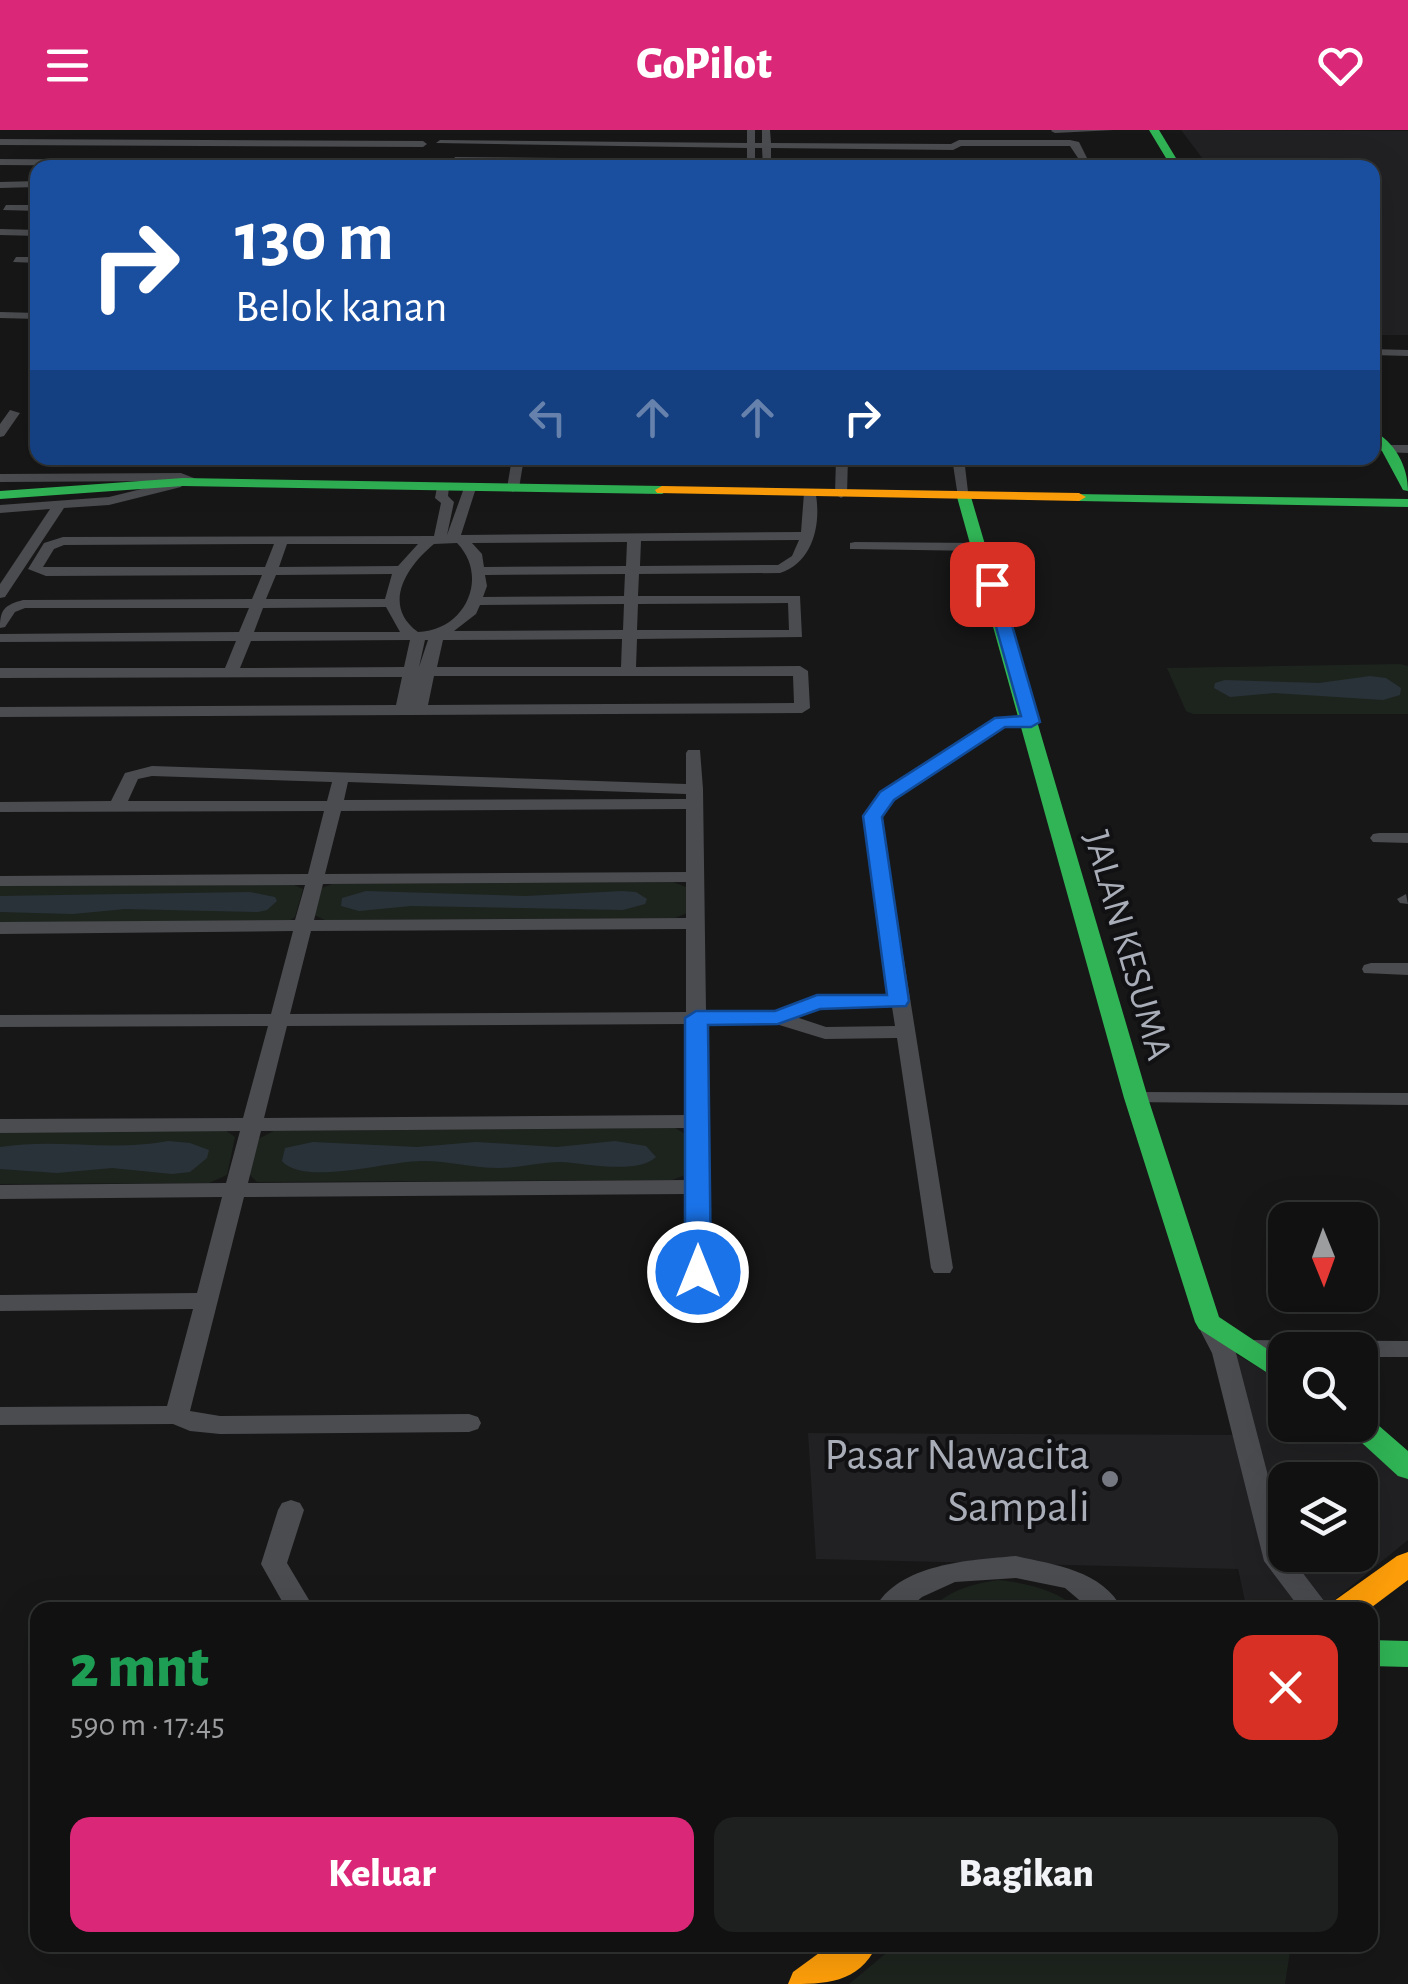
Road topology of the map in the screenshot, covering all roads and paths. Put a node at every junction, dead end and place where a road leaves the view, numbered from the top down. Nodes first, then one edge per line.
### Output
1 (226, 130) edge
2 (358, 130) edge
3 (431, 130) edge
4 (752, 130) edge
5 (766, 130) edge
6 (1036, 130) edge
7 (1110, 130) edge
8 (1154, 130) edge
9 (0, 142) edge
10 (214, 143) junction
11 (350, 144) junction
12 (423, 144) junction
13 (440, 144) dead end
14 (464, 144) junction
15 (672, 145) junction
16 (751, 145) junction
17 (767, 146) junction
18 (856, 146) junction
19 (953, 146) junction
20 (202, 160) edge
21 (341, 160) edge
22 (414, 160) edge
23 (456, 160) edge
24 (670, 160) edge
25 (751, 160) edge
26 (767, 160) edge
27 (858, 160) edge
28 (1058, 160) edge
29 (1084, 160) edge
30 (1172, 160) edge
31 (0, 162) edge
32 (30, 163) edge
33 (30, 184) edge
34 (0, 185) edge
35 (6, 208) dead end
36 (30, 208) edge
37 (0, 232) edge
38 (30, 233) edge
39 (16, 260) dead end
40 (30, 260) edge
41 (0, 316) edge
42 (30, 316) edge
43 (1380, 352) edge
44 (1408, 352) edge
45 (14, 413) dead end
46 (0, 432) edge
47 (1390, 444) edge
48 (517, 465) edge
49 (842, 465) edge
50 (959, 465) edge
51 (0, 478) edge
52 (191, 482) junction
53 (1408, 487) edge
54 (513, 488) junction
55 (810, 493) junction
56 (841, 494) junction
57 (0, 495) edge
58 (456, 495) junction
59 (964, 497) junction
60 (1408, 503) edge
61 (60, 504) junction
62 (0, 509) edge
63 (808, 536) junction
64 (446, 538) junction
65 (634, 538) junction
66 (282, 540) junction
67 (855, 546) dead end
68 (981, 547) junction
69 (400, 570) junction
70 (479, 570) junction
71 (633, 570) junction
72 (270, 571) junction
73 (0, 594) edge
74 (632, 600) junction
75 (476, 601) junction
76 (258, 603) junction
77 (393, 603) junction
78 (0, 624) edge
79 (630, 635) junction
80 (0, 638) edge
81 (245, 638) junction
82 (418, 638) junction
83 (436, 638) junction
84 (628, 671) junction
85 (231, 672) junction
86 (420, 672) junction
87 (0, 674) edge
88 (411, 710) junction
89 (0, 712) edge
90 (1031, 722) junction
91 (694, 753) dead end
92 (340, 778) junction
93 (695, 796) junction
94 (334, 805) junction
95 (116, 806) junction
96 (0, 807) edge
97 (1379, 838) dead end
98 (1408, 838) edge
99 (695, 877) junction
100 (315, 879) junction
101 (0, 881) edge
102 (696, 923) junction
103 (303, 926) junction
104 (0, 928) edge
105 (1371, 969) dead end
106 (1408, 969) edge
107 (898, 1001) junction
108 (696, 1018) junction
109 (778, 1018) junction
110 (279, 1019) junction
111 (0, 1021) edge
112 (904, 1032) junction
113 (1136, 1098) junction
114 (1408, 1099) edge
115 (697, 1121) junction
116 (252, 1125) junction
117 (0, 1126) edge
118 (698, 1187) junction
119 (235, 1190) junction
120 (0, 1192) edge
121 (942, 1268) dead end
122 (698, 1272) dead end
123 (206, 1302) junction
124 (0, 1303) edge
125 (1208, 1322) junction
126 (1245, 1348) junction
127 (1406, 1354) edge
128 (1268, 1363) edge
129 (177, 1415) junction
130 (0, 1416) edge
131 (469, 1423) dead end
132 (1378, 1441) edge
133 (1408, 1468) edge
134 (291, 1510) dead end
135 (1408, 1564) edge
136 (296, 1602) edge
137 (897, 1602) edge
138 (1100, 1602) edge
139 (1311, 1602) edge
140 (1356, 1602) edge
141 (1378, 1653) edge
142 (1408, 1654) edge
143 (850, 1952) edge
144 (806, 1984) edge

1 - 10 street
2 - 11 street
3 - 12 street
4 - 16 street
5 - 17 street
6 - 7 street
8 - 30 street
9 - 10 street
10 - 11 street
10 - 20 street
11 - 12 street
11 - 21 street
12 - 22 street
13 - 14 street
14 - 15 street
14 - 23 street
15 - 16 street
15 - 24 street
16 - 17 street
16 - 25 street
17 - 18 street
17 - 26 street
18 - 19 street
18 - 27 street
19 - 28 street
19 - 29 street
31 - 32 street
33 - 34 street
35 - 36 street
37 - 38 street
39 - 40 street
41 - 42 street
43 - 44 street
45 - 46 street
47 - 53 street
48 - 54 street
49 - 56 street
50 - 59 street
51 - 52 street
52 - 57 street
52 - 58 street
52 - 61 street
54 - 55 street
54 - 58 street
55 - 56 street
55 - 63 street
56 - 59 street
58 - 64 street
59 - 60 street
59 - 68 street, JALAN KESUMA
61 - 62 street
61 - 73 street
63 - 65 street
63 - 71 street
64 - 65 street
64 - 66 street
64 - 69 street
64 - 70 street
65 - 71 street
66 - 72 street
66 - 72 street
67 - 68 street
68 - 90 street, JALAN KESUMA
69 - 72 street
69 - 77 street
70 - 71 street
70 - 75 street
71 - 74 street
72 - 76 street
74 - 75 street
74 - 79 street
74 - 79 street
75 - 83 street
76 - 77 street
76 - 78 street
76 - 81 street
77 - 82 street
79 - 83 street
79 - 84 street
80 - 81 street
81 - 82 street
81 - 85 street
82 - 83 street
82 - 86 street
83 - 86 street
84 - 86 street
84 - 88 street
85 - 86 street
85 - 87 street
86 - 88 street
88 - 89 street
90 - 107 street
90 - 113 street, JALAN KESUMA
91 - 93 street
92 - 93 street
92 - 94 street
92 - 95 street
93 - 94 street
93 - 99 street
94 - 95 street
94 - 100 street
95 - 96 street
97 - 98 street
99 - 100 street
99 - 102 street
100 - 101 street
100 - 103 street
102 - 103 street
102 - 108 street
103 - 104 street
103 - 110 street
105 - 106 street
107 - 109 street
107 - 112 street
108 - 109 street
108 - 110 street
108 - 115 street
109 - 112 street
110 - 111 street
110 - 116 street
112 - 121 street
113 - 114 street
113 - 125 street, JALAN KESUMA
115 - 116 street
115 - 118 street
116 - 117 street
116 - 119 street
118 - 119 street
118 - 122 street
119 - 120 street
119 - 123 street
123 - 124 street
123 - 129 street
125 - 126 street
125 - 139 street
126 - 127 street
126 - 128 street
129 - 130 street
129 - 131 street
132 - 133 street
134 - 136 street
135 - 140 street
137 - 138 street
141 - 142 street
143 - 144 street

